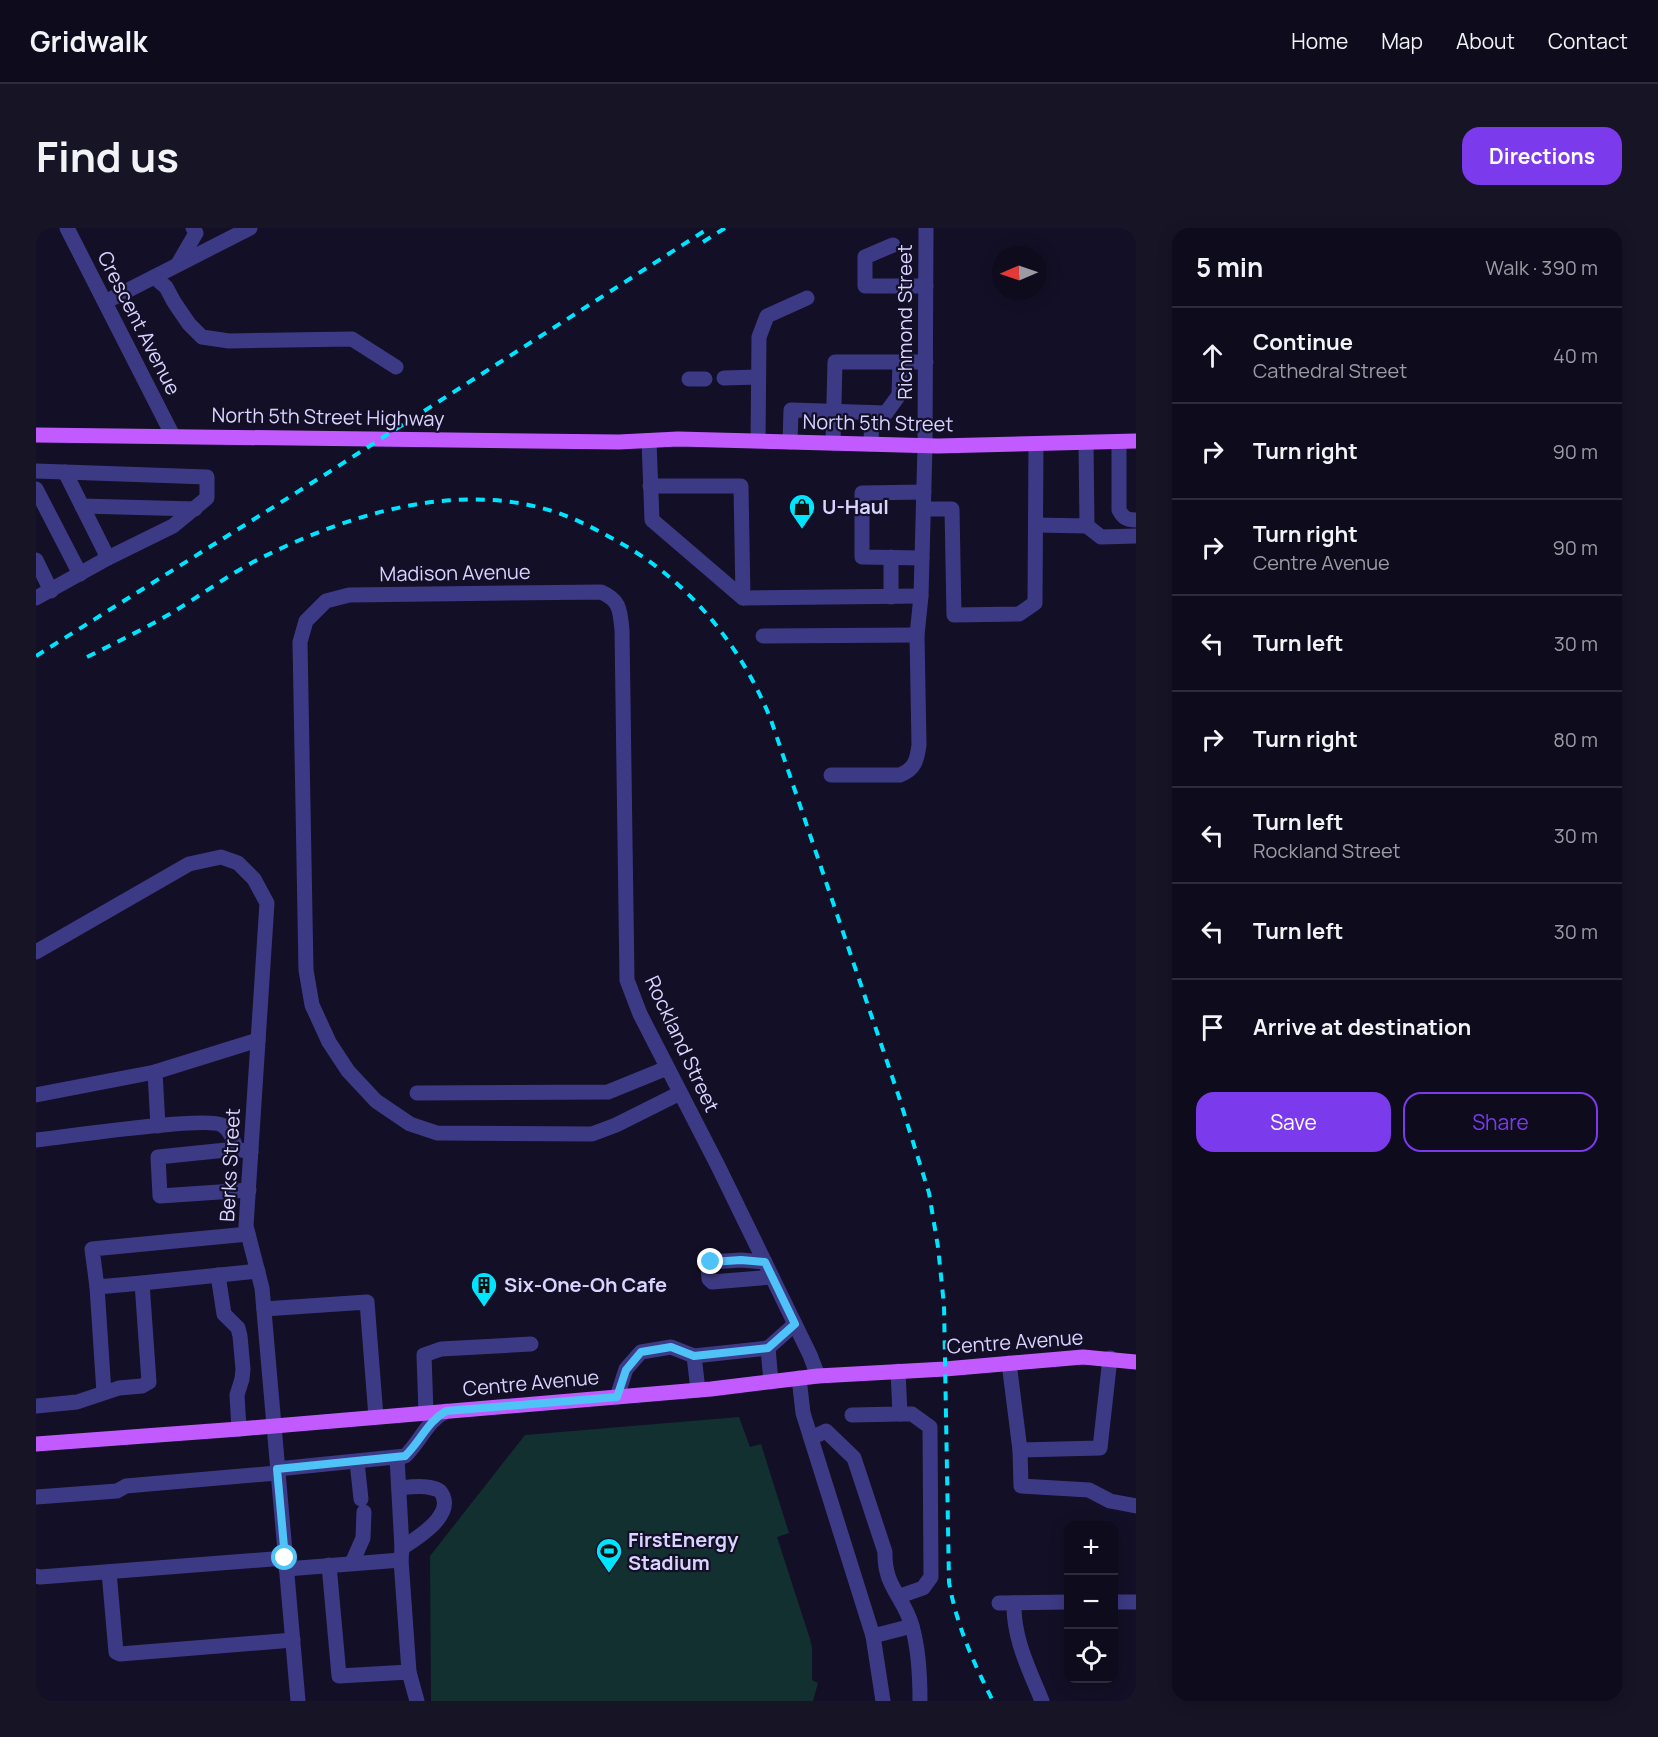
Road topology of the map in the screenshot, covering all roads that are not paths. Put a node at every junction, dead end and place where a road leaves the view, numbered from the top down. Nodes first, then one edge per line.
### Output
1 (67, 228) edge
2 (250, 228) edge
3 (926, 228) edge
4 (198, 230) edge
5 (892, 245) dead end
6 (178, 264) junction
7 (154, 277) junction
8 (926, 285) junction
9 (807, 298) dead end
10 (105, 302) junction
11 (900, 362) junction
12 (926, 362) junction
13 (396, 367) dead end
14 (759, 377) junction
15 (724, 378) dead end
16 (689, 379) dead end
17 (705, 379) dead end
18 (834, 412) junction
19 (872, 413) junction
20 (36, 435) edge
21 (173, 436) junction
22 (649, 441) junction
23 (759, 441) junction
24 (1136, 441) edge
25 (619, 442) joint
26 (790, 442) junction
27 (1086, 442) junction
28 (1119, 442) junction
29 (833, 443) junction
30 (871, 444) junction
31 (1036, 444) junction
32 (925, 446) junction
33 (36, 471) edge
34 (64, 472) junction
35 (650, 486) junction
36 (36, 489) edge
37 (924, 492) junction
38 (82, 506) junction
39 (924, 509) junction
40 (195, 510) junction
41 (1136, 520) edge
42 (1036, 525) junction
43 (1087, 526) junction
44 (1136, 536) edge
45 (108, 558) junction
46 (891, 558) junction
47 (922, 558) junction
48 (36, 560) edge
49 (80, 574) junction
50 (51, 591) junction
51 (921, 596) junction
52 (613, 597) joint
53 (891, 597) junction
54 (36, 598) edge
55 (743, 598) junction
56 (917, 635) junction
57 (763, 636) dead end
58 (831, 775) dead end
59 (36, 952) edge
60 (258, 1040) junction
61 (667, 1068) junction
62 (154, 1071) junction
63 (417, 1093) dead end
64 (680, 1093) junction
65 (36, 1095) edge
66 (158, 1126) junction
67 (36, 1140) edge
68 (244, 1151) junction
69 (249, 1190) junction
70 (248, 1234) junction
71 (765, 1262) junction
72 (258, 1271) junction
73 (218, 1275) junction
74 (772, 1276) junction
75 (142, 1283) junction
76 (97, 1287) junction
77 (264, 1309) junction
78 (795, 1324) junction
79 (531, 1344) dead end
80 (768, 1348) junction
81 (694, 1356) junction
82 (1110, 1358) junction
83 (1136, 1362) edge
84 (1009, 1363) junction
85 (898, 1371) junction
86 (818, 1376) junction
87 (269, 1377) junction
88 (799, 1378) junction
89 (242, 1379) junction
90 (771, 1382) junction
91 (698, 1390) junction
92 (104, 1393) junction
93 (617, 1397) junction
94 (36, 1406) edge
95 (446, 1411) junction
96 (426, 1413) junction
97 (900, 1414) junction
98 (852, 1415) dead end
99 (376, 1417) junction
100 (273, 1426) junction
101 (239, 1429) junction
102 (811, 1438) junction
103 (36, 1444) edge
104 (1020, 1450) junction
105 (397, 1458) junction
106 (357, 1462) junction
107 (277, 1471) junction
108 (399, 1488) junction
109 (36, 1497) edge
110 (1136, 1506) edge
111 (401, 1554) junction
112 (286, 1563) junction
113 (352, 1563) junction
114 (328, 1565) junction
115 (109, 1572) junction
116 (36, 1576) edge
117 (900, 1596) junction
118 (1064, 1602) edge
119 (1118, 1602) edge
120 (1136, 1602) edge
121 (912, 1626) junction
122 (873, 1636) junction
123 (292, 1640) junction
124 (409, 1672) junction
125 (298, 1701) edge
126 (417, 1701) edge
127 (883, 1701) edge
128 (920, 1701) edge
129 (1042, 1701) edge

1 - 10 street, Crescent Avenue
2 - 6 street
3 - 8 street, Richmond Street
4 - 6 street
5 - 8 street
6 - 7 street
7 - 10 street
7 - 13 street
8 - 12 street, Richmond Street
9 - 14 street
10 - 21 street, Crescent Avenue
11 - 12 street
11 - 18 street
11 - 19 street
12 - 32 street, Richmond Street
14 - 15 street
14 - 23 street
16 - 17 street
18 - 19 street
18 - 26 street
18 - 29 street
19 - 30 street
20 - 21 main road, North 5th Street Highway
21 - 25 main road, North 5th Street Highway
22 - 23 main road, North 5th Street
22 - 25 main road, North 5th Street
22 - 35 street
23 - 26 main road, North 5th Street
24 - 28 main road, North 5th Street
26 - 29 main road, North 5th Street
27 - 28 main road, North 5th Street
27 - 31 main road, North 5th Street
27 - 43 street
28 - 41 street
29 - 30 main road, North 5th Street
30 - 32 main road, North 5th Street
31 - 32 main road, North 5th Street
31 - 42 street
32 - 37 street, Richmond Street
33 - 34 street
34 - 38 street
34 - 40 street
35 - 55 street
35 - 55 street
36 - 49 street
37 - 39 street, Richmond Street
37 - 46 street
38 - 40 street
38 - 45 street
39 - 42 street
39 - 47 street, Richmond Street
40 - 45 street
42 - 43 street
43 - 44 street
45 - 49 street
46 - 47 street
46 - 53 street
47 - 51 street, Richmond Street
48 - 50 street
49 - 50 street
50 - 54 street
51 - 53 street
51 - 56 street, Richmond Street
52 - 61 street, Rockland Street
52 - 64 street, Madison Avenue
53 - 55 street
56 - 57 street
56 - 58 street, Richmond Street
59 - 60 street, Berks Street
60 - 62 street
60 - 68 street, Berks Street
61 - 63 street
61 - 64 street, Rockland Street
62 - 65 street
62 - 66 street
64 - 71 street, Rockland Street
66 - 67 street
66 - 68 street
68 - 69 street, Berks Street
68 - 69 street
69 - 70 street, Berks Street
70 - 72 street, Berks Street
70 - 76 street
71 - 74 street, Rockland Street
71 - 74 street
72 - 73 street
72 - 77 street, Berks Street
73 - 75 street
73 - 89 street
74 - 78 street, Rockland Street
75 - 76 street
75 - 92 street
76 - 92 street
77 - 87 street, Berks Street
77 - 99 street
78 - 80 street
78 - 86 street, Rockland Street
79 - 96 street
80 - 81 street
80 - 90 street
81 - 91 street
81 - 93 street
82 - 83 main road, Centre Avenue
82 - 84 main road, Centre Avenue
82 - 104 street
84 - 85 main road, Centre Avenue
84 - 104 street
85 - 86 main road, Centre Avenue
85 - 97 street
86 - 88 main road, Centre Avenue
87 - 89 street
87 - 100 street, Berks Street
88 - 90 main road, Centre Avenue
88 - 102 street
89 - 101 street
90 - 91 main road, Centre Avenue
91 - 93 main road, Centre Avenue
92 - 94 street
93 - 95 main road, Centre Avenue
95 - 96 main road, Centre Avenue
95 - 105 street
96 - 99 main road, Centre Avenue
97 - 98 street
97 - 117 street
99 - 100 main road, Centre Avenue
100 - 101 main road, Centre Avenue
100 - 107 street, Berks Street
101 - 103 main road, Centre Avenue
102 - 117 street
102 - 122 street
104 - 110 street
105 - 106 street
105 - 108 street
106 - 107 street
106 - 113 street
107 - 109 street
107 - 112 street, Berks Street
108 - 111 street
108 - 111 street
111 - 113 street
111 - 124 street
112 - 114 street
112 - 115 street
112 - 123 street, Berks Street
113 - 114 street
114 - 124 street
115 - 116 street
115 - 123 street
117 - 121 street
118 - 129 street
119 - 120 street
121 - 122 street
121 - 128 street
122 - 127 street
123 - 125 street, Berks Street
124 - 126 street

